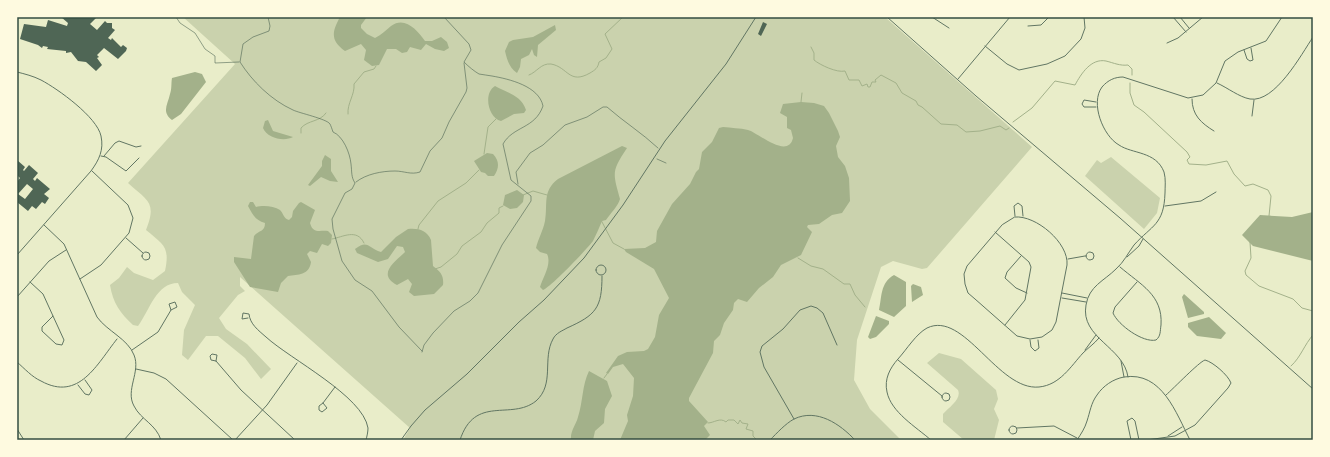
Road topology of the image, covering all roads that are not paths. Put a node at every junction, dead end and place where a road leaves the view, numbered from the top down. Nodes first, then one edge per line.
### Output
1 (756, 17) edge
2 (887, 17) edge
3 (932, 17) edge
4 (1010, 17) edge
5 (1049, 17) edge
6 (1084, 17) edge
7 (1173, 17) edge
8 (1180, 17) edge
9 (1203, 17) edge
10 (1282, 17) edge
11 (1028, 26) dead end
12 (949, 28) dead end
13 (1190, 28) junction
14 (1186, 32) junction
15 (1313, 37) edge
16 (1167, 43) dead end
17 (985, 46) junction
18 (1250, 48) junction
19 (1244, 50) junction
20 (17, 72) edge
21 (958, 80) junction
22 (1216, 83) junction
23 (1192, 98) junction
24 (1254, 99) junction
25 (1097, 102) junction
26 (1097, 107) junction
27 (1252, 116) dead end
28 (1214, 131) dead end
29 (141, 146) dead end
30 (101, 156) junction
31 (104, 157) junction
32 (139, 158) dead end
33 (91, 171) junction
34 (1216, 192) dead end
35 (1164, 206) junction
36 (1015, 217) junction
37 (1023, 217) junction
38 (43, 225) junction
39 (995, 232) junction
40 (125, 237) junction
41 (1143, 238) junction
42 (66, 249) junction
43 (144, 253) junction
44 (17, 255) edge
45 (1021, 255) junction
46 (1086, 256) dead end
47 (1127, 257) junction
48 (1068, 259) junction
49 (1119, 266) junction
50 (602, 276) junction
51 (80, 279) junction
52 (30, 282) junction
53 (1137, 282) junction
54 (1027, 292) junction
55 (1062, 293) junction
56 (17, 297) edge
57 (1061, 298) junction
58 (1087, 298) junction
59 (1086, 302) junction
60 (171, 310) junction
61 (53, 316) junction
62 (248, 318) junction
63 (1005, 325) junction
64 (1096, 335) junction
65 (118, 338) junction
66 (1038, 338) junction
67 (1099, 338) junction
68 (1030, 340) junction
69 (836, 345) dead end
70 (131, 350) junction
71 (1085, 351) junction
72 (898, 360) junction
73 (1121, 360) junction
74 (216, 361) junction
75 (17, 362) edge
76 (298, 362) junction
77 (136, 369) junction
78 (1124, 377) junction
79 (1128, 377) junction
80 (84, 379) junction
81 (78, 384) junction
82 (336, 386) junction
83 (1313, 389) edge
84 (1166, 395) junction
85 (942, 396) junction
86 (323, 404) junction
87 (262, 410) junction
88 (143, 417) junction
89 (794, 419) junction
90 (1183, 427) junction
91 (17, 428) edge
92 (1017, 428) junction
93 (1185, 431) junction
94 (1167, 436) junction
95 (1077, 439) edge
96 (24, 440) edge
97 (124, 440) edge
98 (161, 440) edge
99 (233, 440) edge
100 (235, 440) edge
101 (294, 440) edge
102 (366, 440) edge
103 (401, 440) edge
104 (460, 440) edge
105 (770, 440) edge
106 (855, 440) edge
107 (931, 440) edge
108 (1131, 440) edge
109 (1139, 440) edge
110 (1146, 440) edge
111 (1190, 440) edge
112 (1251, 440) edge
113 (1256, 440) edge

1 - 103 street
2 - 21 street
3 - 12 street
4 - 17 street
5 - 11 street
6 - 17 street
7 - 14 street
8 - 13 street
9 - 13 street
10 - 18 street
13 - 14 street
14 - 16 street
15 - 24 street
17 - 21 street
18 - 19 street
18 - 19 street
19 - 22 street
20 - 30 street
21 - 41 street
22 - 23 street
22 - 24 street
23 - 25 street
23 - 28 street
24 - 27 street
25 - 26 street
25 - 26 street
26 - 35 street
29 - 31 street
30 - 31 street
30 - 33 street
31 - 32 street
33 - 38 street
33 - 40 street
34 - 35 street
35 - 41 street
36 - 37 street
36 - 37 street
36 - 39 street
37 - 48 street
38 - 42 street
38 - 44 street
39 - 45 street
39 - 63 street
40 - 43 street
40 - 51 street
41 - 47 street
41 - 47 street
41 - 83 street
42 - 51 street
42 - 52 street
43 - 43 street
45 - 54 street
45 - 54 street
46 - 48 street
47 - 49 street
48 - 55 street
49 - 53 street
49 - 58 street
50 - 50 street
50 - 104 street
51 - 65 street
52 - 56 street
52 - 61 street
53 - 53 street
54 - 63 street
55 - 57 street
55 - 58 street
57 - 59 street
57 - 66 street
58 - 59 street
59 - 64 street
60 - 60 street
60 - 70 street
61 - 61 street
62 - 62 street
62 - 76 street
63 - 68 street
64 - 67 street
64 - 71 street
65 - 70 street
65 - 80 street
66 - 68 street
66 - 68 street
67 - 71 street
67 - 73 street
69 - 89 street
70 - 77 street
71 - 72 street
72 - 85 street
72 - 107 street
73 - 78 street
73 - 79 street
74 - 74 street
74 - 87 street
75 - 81 street
76 - 82 street
76 - 87 street
77 - 88 street
77 - 99 street
78 - 79 street
78 - 95 street
79 - 84 street
80 - 81 street
80 - 81 street
82 - 86 street
82 - 102 street
84 - 90 street
84 - 93 street
85 - 85 street
86 - 86 street
87 - 100 street
87 - 101 street
88 - 97 street
88 - 98 street
89 - 105 street
89 - 106 street
90 - 93 street
90 - 94 street
91 - 96 street
92 - 92 street
92 - 95 street
93 - 94 street
93 - 111 street
94 - 110 street
108 - 109 street
112 - 113 street

